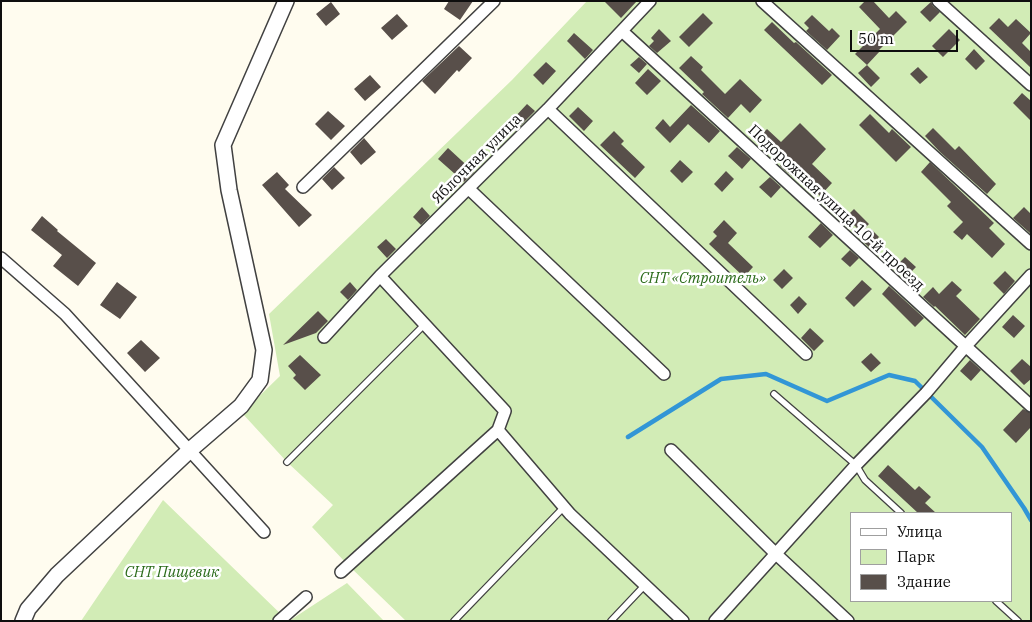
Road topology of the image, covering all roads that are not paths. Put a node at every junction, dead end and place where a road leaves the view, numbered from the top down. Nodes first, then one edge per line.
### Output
1 (286, 1) edge
2 (494, 1) edge
3 (650, 1) edge
4 (762, 1) edge
5 (938, 1) edge
6 (622, 31) junction
7 (1031, 85) edge
8 (548, 109) junction
9 (302, 187) dead end
10 (469, 189) junction
11 (1031, 244) edge
12 (1, 258) edge
13 (1031, 275) edge
14 (380, 276) junction
15 (425, 324) junction
16 (324, 337) dead end
17 (965, 346) junction
18 (806, 354) dead end
19 (664, 374) dead end
20 (774, 394) dead end
21 (1031, 406) edge
22 (498, 430) junction
23 (190, 450) junction
24 (671, 450) dead end
25 (286, 462) dead end
26 (856, 465) junction
27 (564, 507) junction
28 (900, 512) edge
29 (264, 532) dead end
30 (776, 554) junction
31 (340, 572) dead end
32 (645, 585) junction
33 (306, 597) dead end
34 (997, 602) edge
35 (24, 621) edge
36 (279, 621) edge
37 (454, 621) edge
38 (611, 621) edge
39 (683, 621) edge
40 (715, 621) edge
41 (848, 621) edge
42 (1018, 621) edge

1 - 23 street
2 - 9 street
3 - 6 street, Яблочная улица
4 - 11 street
5 - 7 street
6 - 8 street, Яблочная улица
6 - 17 street, Подорожная улица 10-й проезд
8 - 10 street, Яблочная улица
8 - 18 street
10 - 14 street, Яблочная улица
10 - 19 street
12 - 23 street
13 - 17 street
14 - 15 street
14 - 16 street, Яблочная улица
15 - 22 street
15 - 25 lane
17 - 21 street, Подорожная улица 10-й проезд
17 - 26 street
20 - 26 lane
22 - 27 street
22 - 31 street
23 - 29 street
23 - 35 street
24 - 30 street
26 - 28 lane
26 - 30 street
27 - 32 street
27 - 37 lane
30 - 40 street
30 - 41 street
32 - 38 lane
32 - 39 street
33 - 36 street
34 - 42 lane

